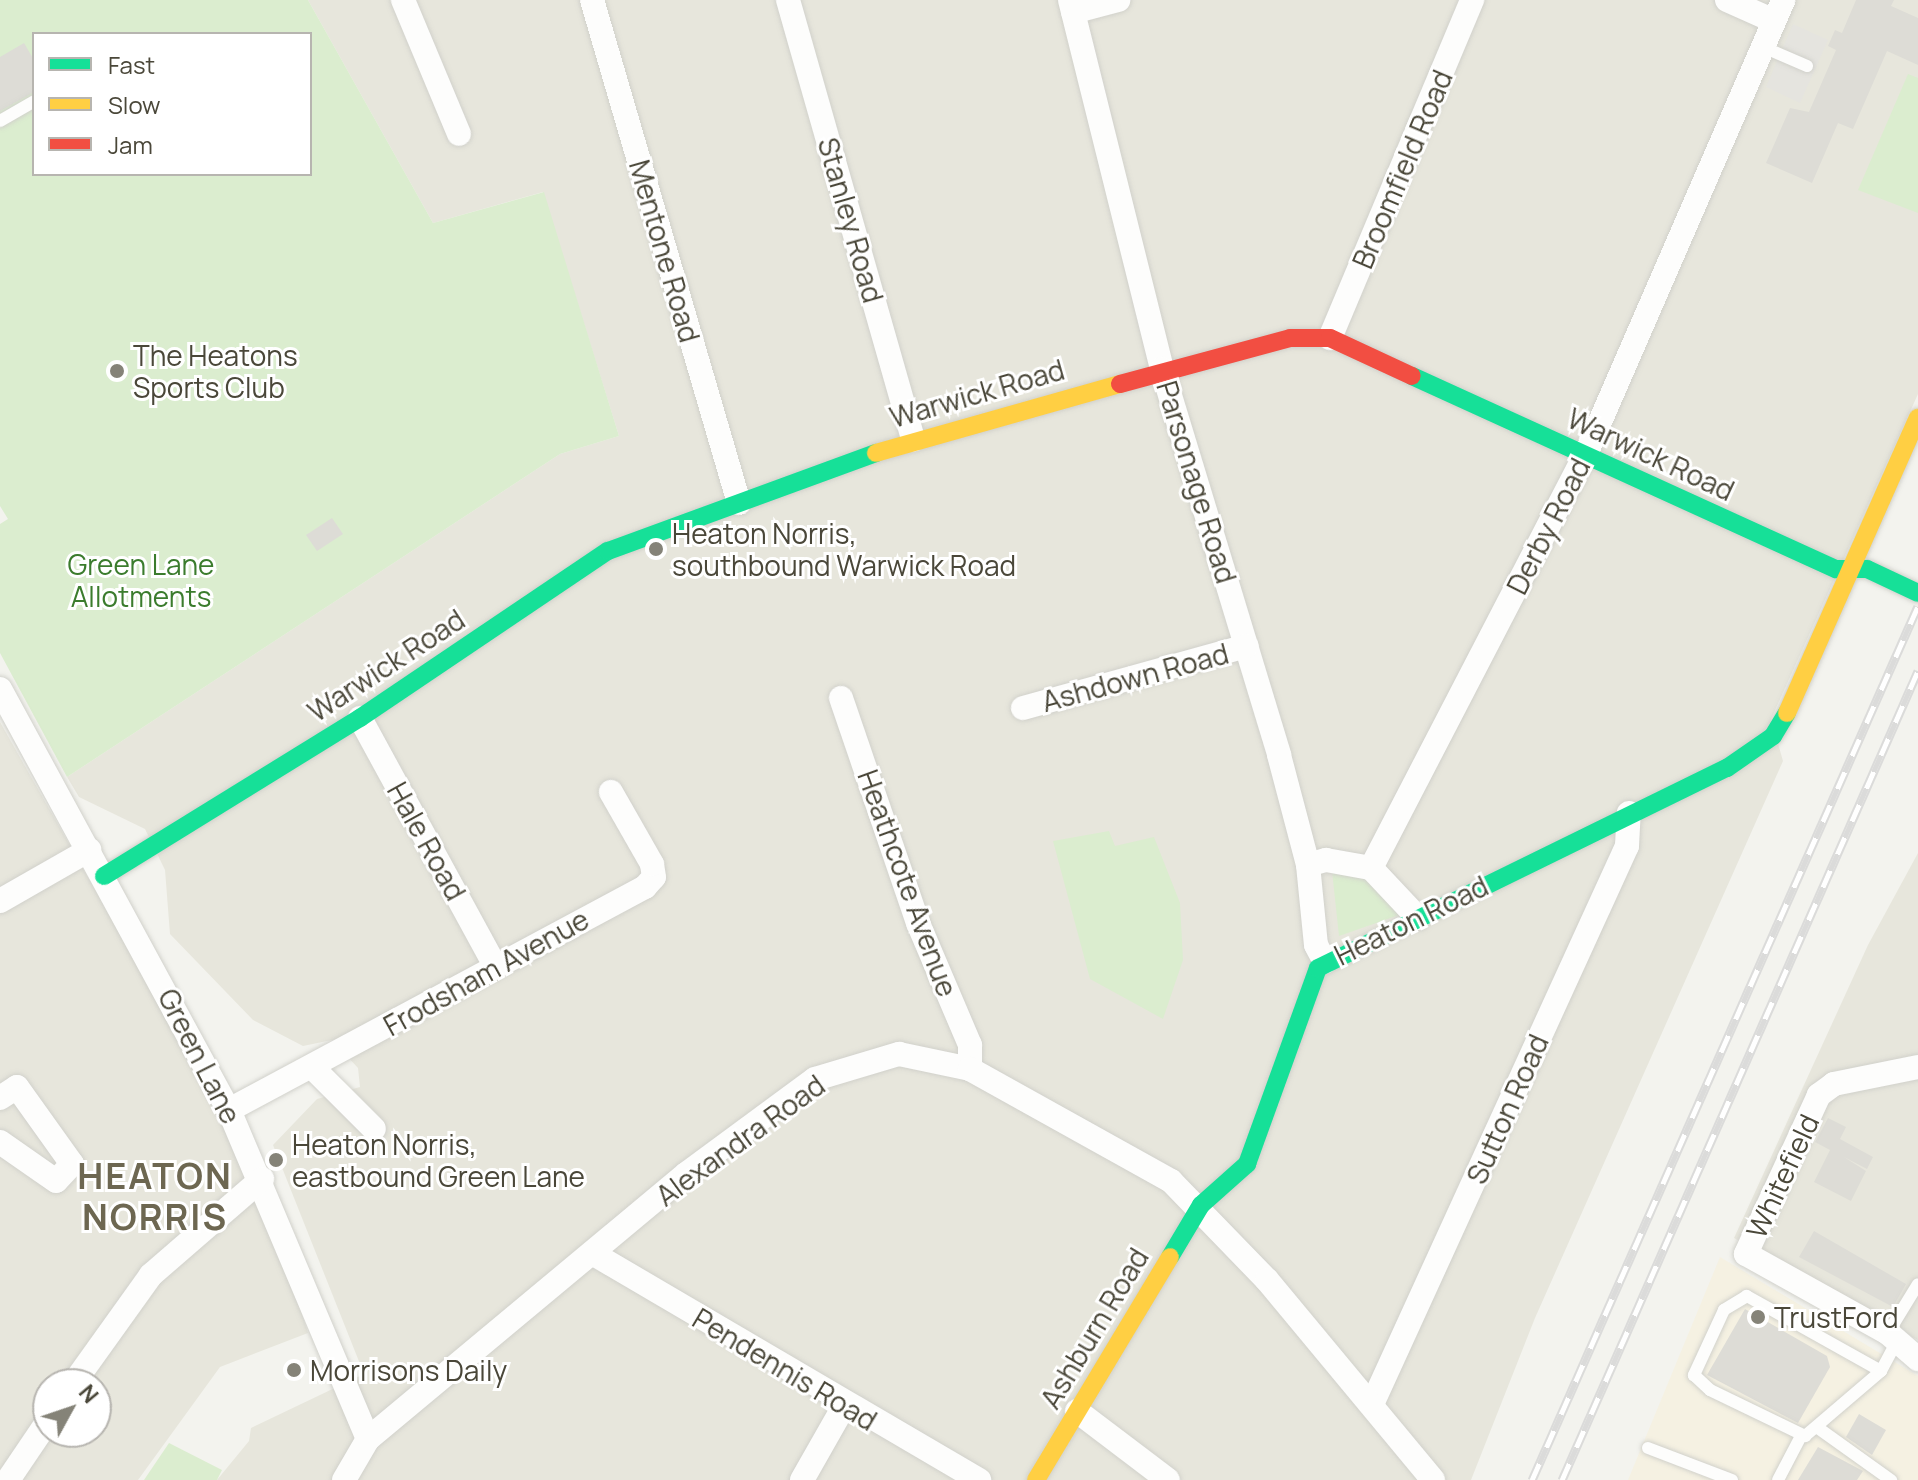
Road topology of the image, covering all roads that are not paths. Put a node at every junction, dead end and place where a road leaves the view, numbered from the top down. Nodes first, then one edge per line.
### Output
1 (403, 0) edge
2 (592, 0) edge
3 (788, 0) edge
4 (1118, 0) edge
5 (1472, 0) edge
6 (1727, 0) edge
7 (1071, 6) edge
8 (1778, 11) edge
9 (1763, 47) junction
10 (1807, 66) dead end
11 (32, 102) edge
12 (0, 121) edge
13 (459, 134) dead end
14 (1330, 338) junction
15 (1162, 369) junction
16 (1918, 418) edge
17 (913, 440) junction
18 (1586, 454) junction
19 (739, 503) junction
20 (1859, 569) junction
21 (1918, 593) edge
22 (1247, 646) junction
23 (0, 689) edge
24 (841, 698) dead end
25 (1023, 708) dead end
26 (360, 718) junction
27 (611, 792) dead end
28 (1629, 813) junction
29 (89, 850) junction
30 (1308, 865) junction
31 (1371, 868) junction
32 (104, 876) junction
33 (0, 901) edge
34 (1418, 918) junction
35 (1325, 962) junction
36 (494, 964) junction
37 (1918, 1067) edge
38 (313, 1068) junction
39 (970, 1069) junction
40 (0, 1098) edge
41 (229, 1110) junction
42 (374, 1129) dead end
43 (0, 1142) edge
44 (262, 1179) junction
45 (1201, 1205) junction
46 (592, 1253) junction
47 (1918, 1284) edge
48 (1891, 1339) junction
49 (1918, 1359) edge
50 (84, 1368) edge
51 (1881, 1371) junction
52 (1373, 1402) junction
53 (844, 1406) junction
54 (1077, 1411) junction
55 (1818, 1428) junction
56 (1801, 1436) junction
57 (368, 1439) junction
58 (32, 1445) edge
59 (1648, 1448) dead end
60 (8, 1480) edge
61 (344, 1480) edge
62 (802, 1480) edge
63 (979, 1480) edge
64 (1036, 1480) edge
65 (1168, 1480) edge
66 (1433, 1480) edge
67 (1732, 1480) edge
68 (1778, 1480) edge
69 (1891, 1480) edge

1 - 13 street
2 - 19 street, Mentone Road
3 - 17 street, Stanley Road
4 - 7 street
5 - 14 street, Broomfield Road
6 - 8 street
7 - 15 street, Parsonage Road
8 - 9 street, Derby Road
9 - 10 lane
9 - 18 street, Derby Road
11 - 12 lane
14 - 15 street, Warwick Road
14 - 18 street, Warwick Road
15 - 17 street, Warwick Road
15 - 22 street, Parsonage Road
16 - 20 street, Heaton Road
17 - 19 street, Warwick Road
18 - 20 street, Warwick Road
18 - 31 street, Derby Road
19 - 26 street, Warwick Road
20 - 21 street, Warwick Road
20 - 28 street, Heaton Road
22 - 25 street, Ashdown Road
22 - 30 street, Parsonage Road
23 - 29 street, Green Lane
24 - 39 street, Heathcote Avenue
26 - 32 street, Warwick Road
26 - 36 street, Hale Road
27 - 36 street, Frodsham Avenue
28 - 34 street, Heaton Road
28 - 52 street, Sutton Road
29 - 32 street, Green Lane
29 - 33 street
30 - 31 street
30 - 35 street, Parsonage Road
31 - 34 street
32 - 41 street, Green Lane
34 - 35 street, Heaton Road
35 - 45 street, Heaton Road
36 - 38 street, Frodsham Avenue
37 - 48 street, Whitefield
38 - 41 street, Frodsham Avenue
38 - 42 street
39 - 45 street, Alexandra Road
39 - 46 street, Alexandra Road
40 - 43 street
41 - 44 street, Green Lane
44 - 50 street
44 - 57 street, Green Lane
45 - 52 street
45 - 54 street, Ashburn Road
46 - 53 street, Pendennis Road
46 - 57 street, Alexandra Road
47 - 48 lane
48 - 49 street, Whitefield
48 - 51 lane
51 - 55 lane
51 - 56 lane
52 - 66 street
53 - 62 street
53 - 63 street, Pendennis Road
54 - 64 street, Ashburn Road
54 - 65 street
55 - 56 lane
55 - 69 lane
56 - 68 lane
57 - 61 street
58 - 60 street
59 - 67 lane

